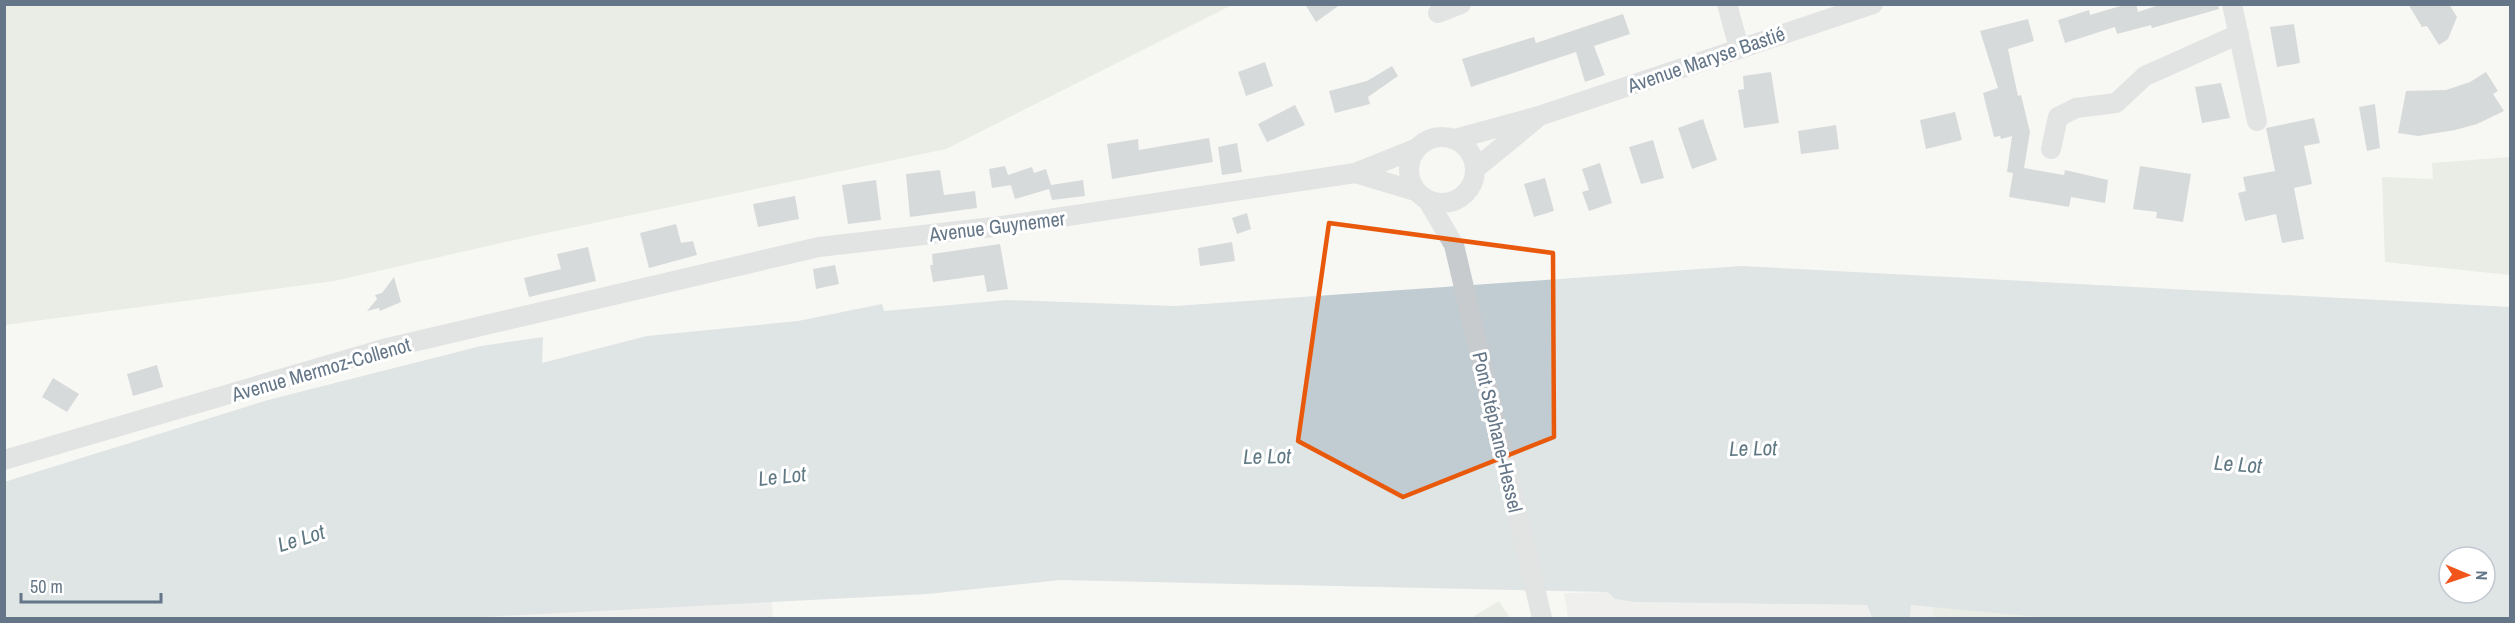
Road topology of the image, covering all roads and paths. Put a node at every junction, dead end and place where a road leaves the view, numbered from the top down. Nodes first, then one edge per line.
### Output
1 (1461, 4) edge
2 (1727, 4) edge
3 (1873, 4) edge
4 (2232, 4) edge
5 (1438, 12) dead end
6 (2239, 33) junction
7 (1739, 48) junction
8 (1539, 116) junction
9 (2257, 121) dead end
10 (1455, 140) junction
11 (1415, 149) junction
12 (2052, 149) dead end
13 (1475, 170) junction
14 (1355, 173) junction
15 (1421, 196) junction
16 (1462, 198) junction
17 (1450, 222) junction
18 (640, 289) joint
19 (4, 460) edge
20 (1542, 618) edge

1 - 5 street
2 - 7 street
3 - 7 street, Avenue Maryse Bastié
4 - 6 street
6 - 9 street
6 - 12 street
7 - 8 street, Avenue Maryse Bastié
8 - 10 street, Avenue Maryse Bastié
8 - 13 street, Avenue Maryse Bastié
10 - 11 street
10 - 13 street
11 - 14 street, Avenue Guynemer
11 - 15 street
13 - 16 street
14 - 15 street, Avenue Guynemer
14 - 18 street, Avenue Guynemer
15 - 16 street
15 - 17 street
16 - 17 street
17 - 20 street, Pont Stéphane-Hessel
18 - 19 street, Avenue Mermoz-Collenot

